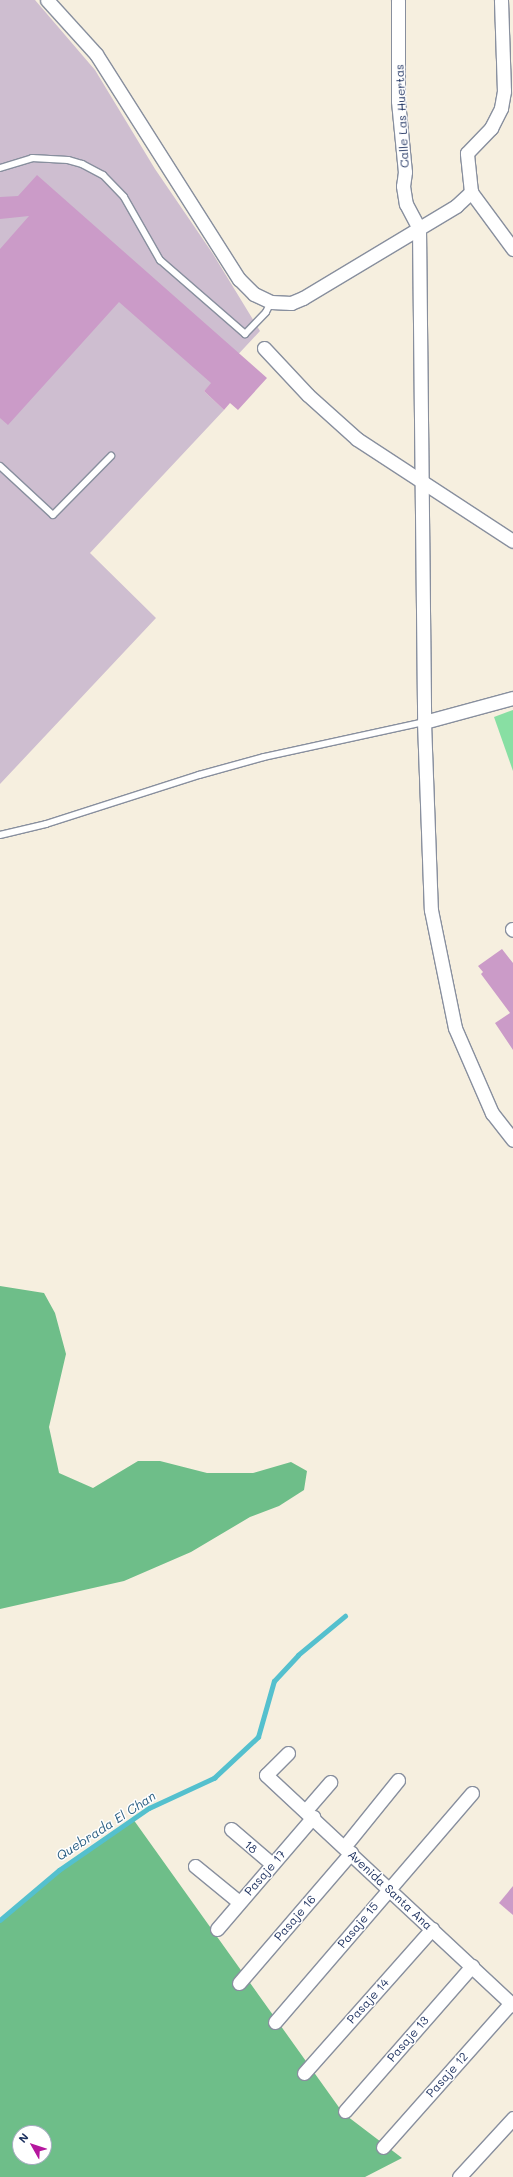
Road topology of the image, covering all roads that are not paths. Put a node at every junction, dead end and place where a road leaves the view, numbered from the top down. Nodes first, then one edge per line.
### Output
1 (48, 0) edge
2 (398, 0) edge
3 (501, 2) edge
4 (513, 16) edge
5 (513, 106) edge
6 (496, 119) junction
7 (0, 168) edge
8 (470, 192) junction
9 (419, 228) junction
10 (513, 249) edge
11 (271, 302) junction
12 (264, 348) dead end
13 (111, 456) dead end
14 (0, 466) edge
15 (421, 482) junction
16 (513, 541) edge
17 (513, 698) edge
18 (424, 722) junction
19 (0, 835) edge
20 (513, 1140) edge
21 (288, 1753) dead end
22 (398, 1780) dead end
23 (330, 1782) dead end
24 (472, 1793) dead end
25 (309, 1814) junction
26 (231, 1829) dead end
27 (348, 1850) junction
28 (272, 1864) junction
29 (195, 1866) dead end
30 (389, 1888) junction
31 (239, 1902) junction
32 (217, 1928) dead end
33 (432, 1929) junction
34 (472, 1966) junction
35 (239, 1983) dead end
36 (512, 2004) edge
37 (276, 2022) dead end
38 (304, 2073) dead end
39 (345, 2111) dead end
40 (513, 2118) edge
41 (383, 2147) dead end
42 (459, 2177) edge

1 - 11 street
2 - 9 street, Calle Las Huertas
3 - 4 street
3 - 6 street
5 - 6 street
6 - 8 street
7 - 11 lane
8 - 9 street
8 - 10 street
9 - 11 street
9 - 15 street
12 - 15 street
13 - 14 lane
15 - 16 street
15 - 18 street
17 - 18 street
18 - 19 lane
18 - 20 street
21 - 25 street, Avenida Santa Ana
22 - 27 street, Pasaje 16
23 - 25 street, Pasaje 17
24 - 30 street, Pasaje 15
25 - 27 street, Avenida Santa Ana
25 - 28 street, Pasaje 17
26 - 28 street, 18
27 - 30 street, Avenida Santa Ana
27 - 35 street, Pasaje 16
28 - 31 street, Pasaje 17
29 - 31 street
30 - 33 street, Avenida Santa Ana
30 - 37 street, Pasaje 15
31 - 32 street, Pasaje 17
33 - 34 street, Avenida Santa Ana
33 - 38 street, Pasaje 14
34 - 36 street, Avenida Santa Ana
34 - 39 street, Pasaje 13
36 - 41 street, Pasaje 12
40 - 42 street

